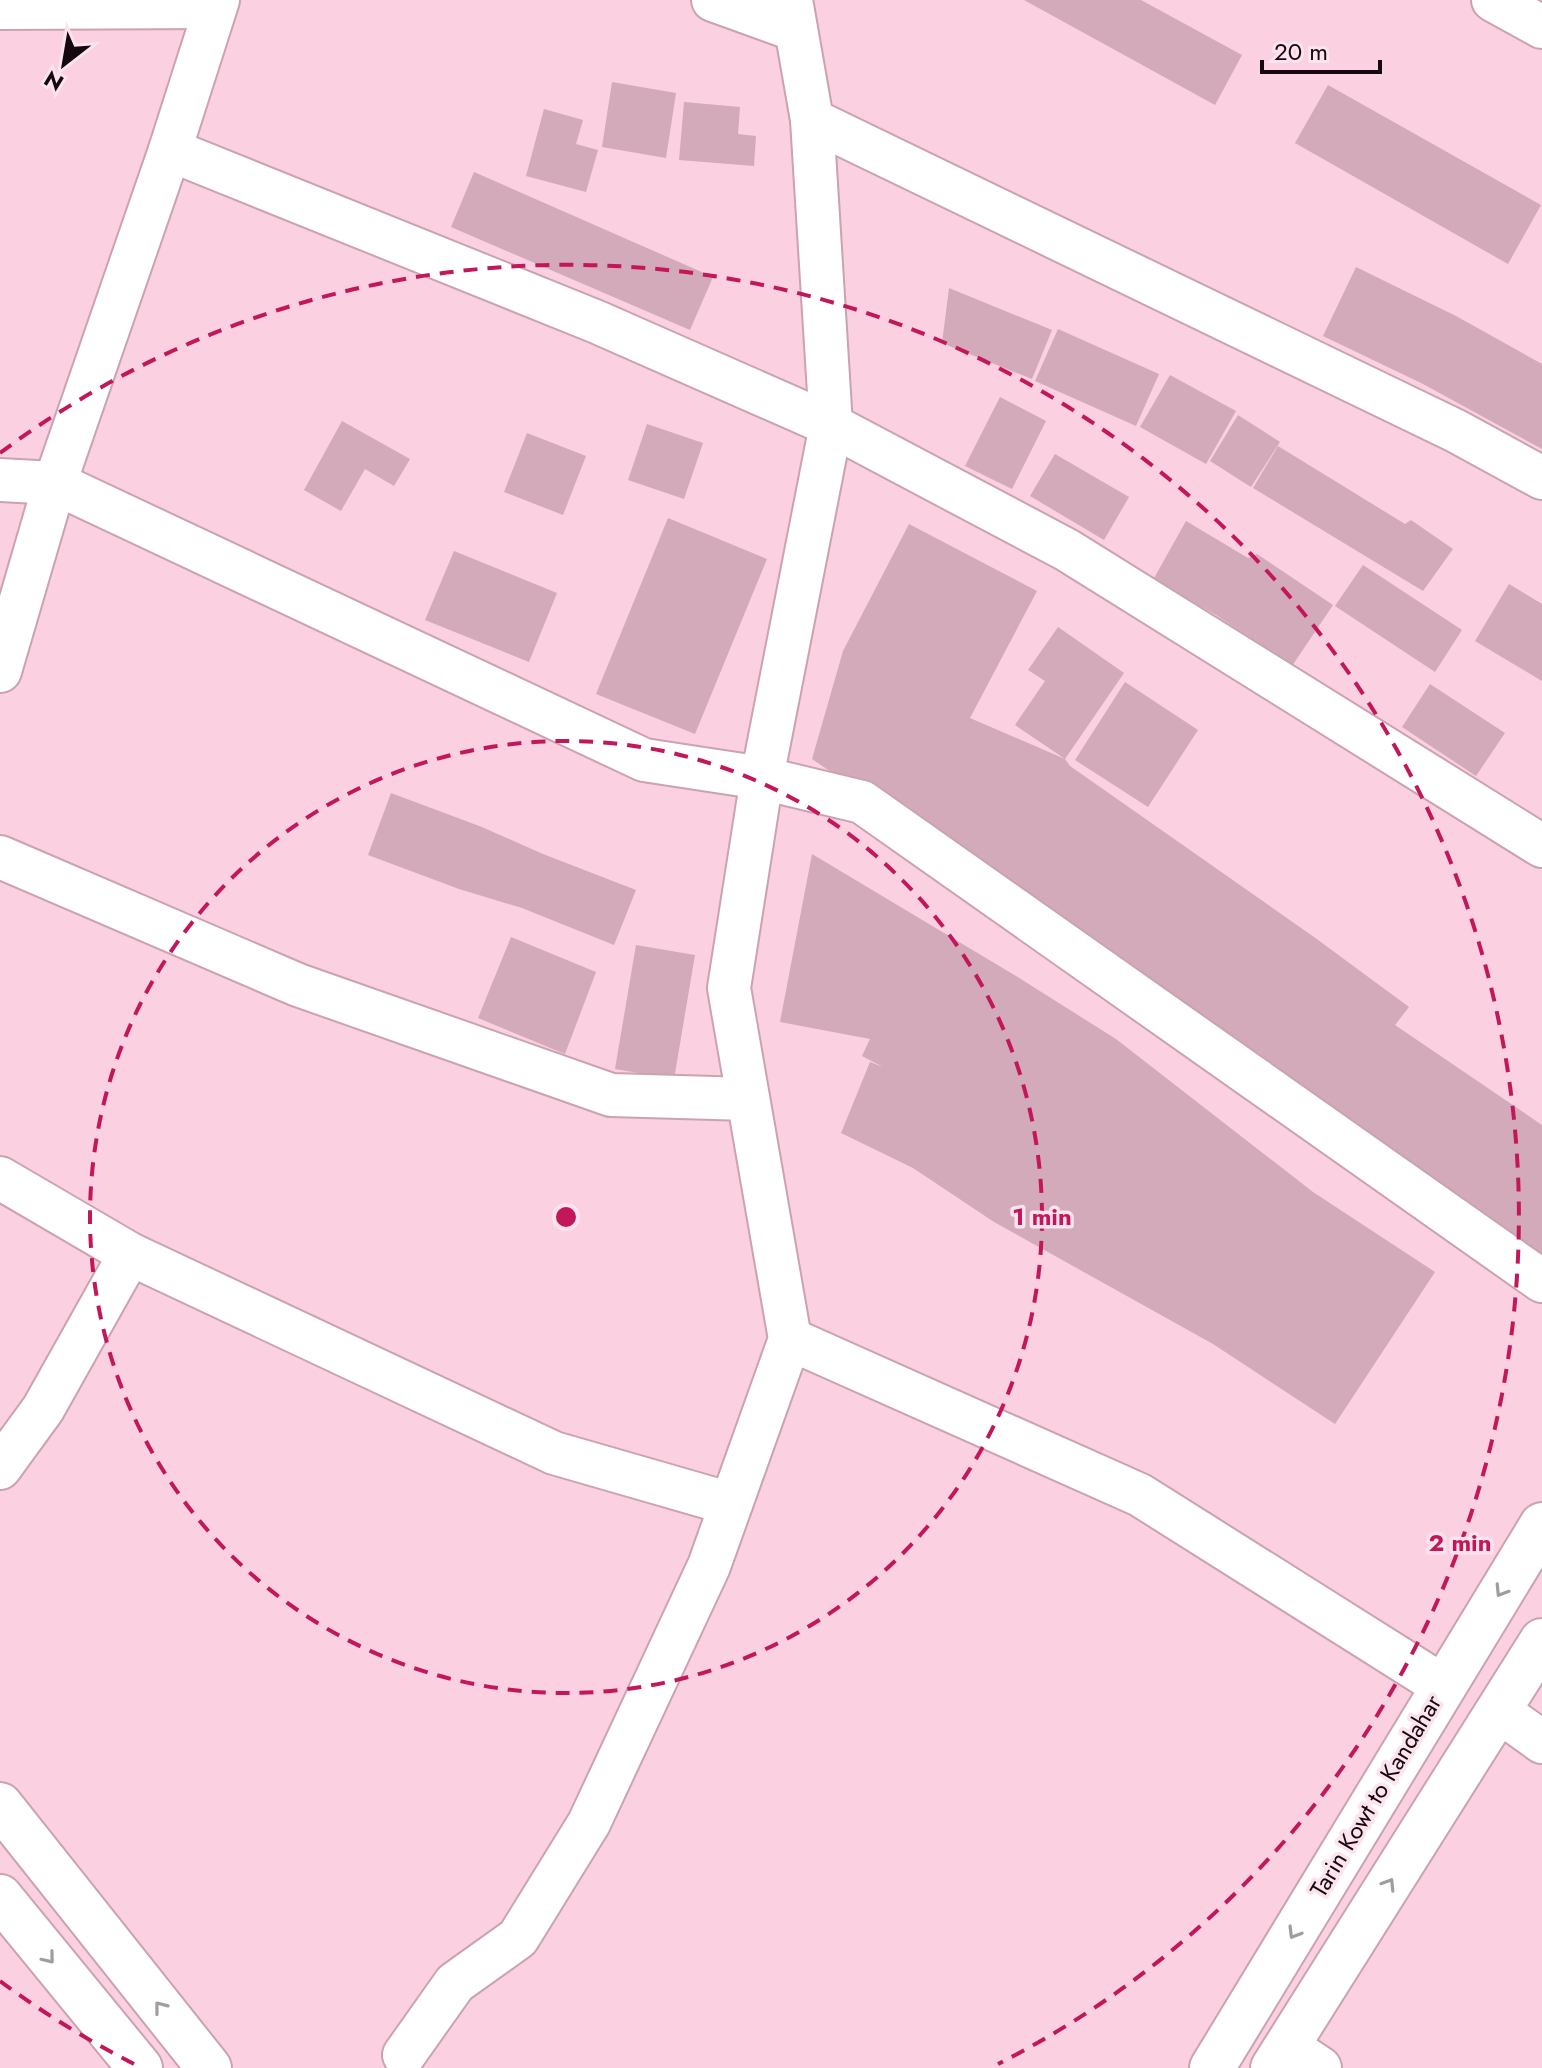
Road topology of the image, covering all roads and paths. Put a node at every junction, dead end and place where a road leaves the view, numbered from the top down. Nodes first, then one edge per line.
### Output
1 (713, 0) edge
2 (1493, 0) edge
3 (216, 4) edge
4 (0, 8) edge
5 (794, 15) edge
6 (1542, 27) edge
7 (812, 120) junction
8 (170, 150) junction
9 (831, 425) junction
10 (1542, 478) edge
11 (0, 480) edge
12 (55, 483) junction
13 (0, 671) edge
14 (762, 778) junction
15 (1542, 846) edge
16 (0, 857) edge
17 (748, 1099) junction
18 (0, 1178) edge
19 (130, 1254) junction
20 (1542, 1281) edge
21 (790, 1339) junction
22 (0, 1468) edge
23 (731, 1504) junction
24 (1542, 1525) edge
25 (1542, 1641) edge
26 (1443, 1686) junction
27 (1499, 1711) junction
28 (1542, 1742) edge
29 (0, 1805) edge
30 (5, 1917) edge
31 (404, 2055) dead end
32 (1293, 2061) edge
33 (140, 2068) edge
34 (209, 2068) edge
35 (1212, 2068) edge

1 - 5 street
2 - 6 street
3 - 4 street
3 - 8 street
5 - 7 street
7 - 9 street
7 - 10 street
8 - 9 street
8 - 12 street
9 - 14 street
9 - 15 street
11 - 12 street
12 - 13 street
12 - 14 street
14 - 17 street
14 - 20 street
16 - 17 street
17 - 21 street
18 - 19 street
19 - 22 street
19 - 23 street
21 - 23 street
21 - 26 street
23 - 31 street
24 -> 26 main road, Tarin Kowt to Kandahar
25 - 27 main road
26 -> 35 main road, Tarin Kowt to Kandahar
27 - 28 street
32 -> 27 main road
34 -> 29 main road
30 -> 33 main road

